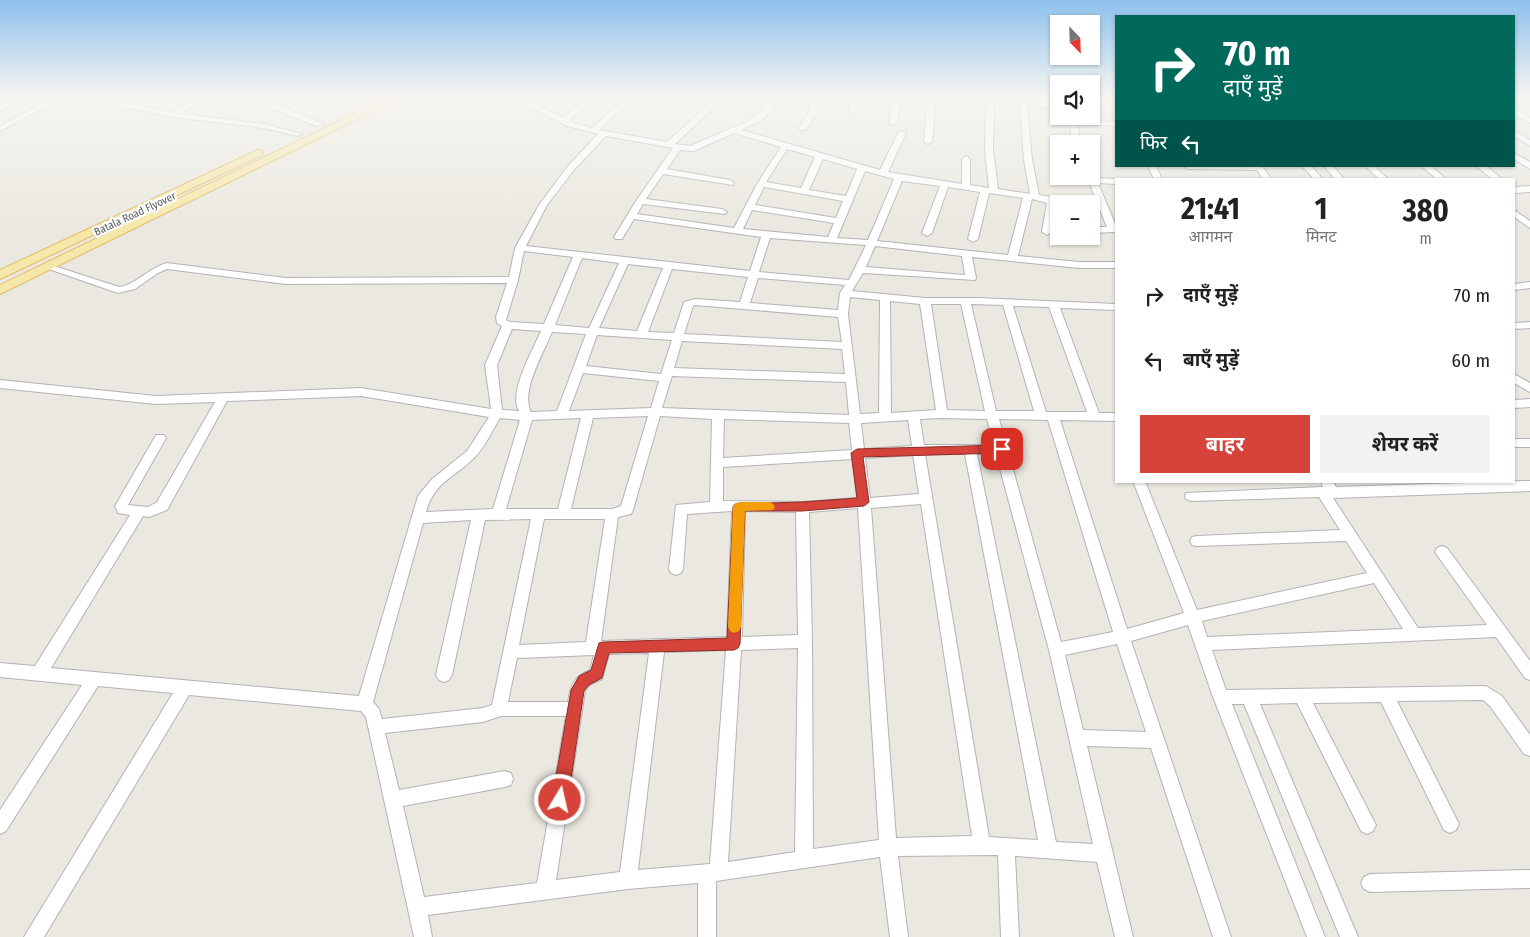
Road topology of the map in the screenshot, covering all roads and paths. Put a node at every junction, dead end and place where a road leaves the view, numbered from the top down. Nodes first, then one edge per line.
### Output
1 (284, 141) edge
2 (296, 141) edge
3 (307, 141) edge
4 (597, 141) edge
5 (645, 141) edge
6 (678, 141) edge
7 (713, 141) edge
8 (767, 141) edge
9 (898, 141) edge
10 (989, 141) edge
11 (1026, 141) edge
12 (673, 146) junction
13 (785, 146) junction
14 (820, 155) junction
15 (1515, 156) edge
16 (966, 159) dead end
17 (1530, 166) edge
18 (862, 167) junction
19 (1258, 167) edge
20 (1307, 167) edge
21 (1329, 167) edge
22 (1370, 167) edge
23 (1426, 167) edge
24 (1481, 167) edge
25 (661, 171) junction
26 (883, 173) junction
27 (899, 178) junction
28 (1265, 178) edge
29 (1318, 178) edge
30 (1339, 178) edge
31 (1383, 178) edge
32 (1441, 178) edge
33 (1497, 178) edge
34 (1100, 179) edge
35 (1115, 181) edge
36 (730, 183) dead end
37 (761, 184) junction
38 (944, 184) junction
39 (1096, 185) edge
40 (966, 188) junction
41 (1530, 189) edge
42 (990, 190) junction
43 (1515, 190) edge
44 (804, 191) junction
45 (1031, 196) junction
46 (849, 199) junction
47 (640, 201) junction
48 (1050, 201) edge
49 (750, 207) junction
50 (722, 212) dead end
51 (1050, 213) edge
52 (1515, 214) edge
53 (631, 216) junction
54 (840, 221) junction
55 (1530, 225) edge
56 (1050, 229) edge
57 (1115, 229) edge
58 (1100, 230) edge
59 (737, 231) junction
60 (927, 233) dead end
61 (766, 235) junction
62 (619, 237) dead end
63 (832, 239) junction
64 (973, 239) dead end
65 (872, 243) junction
66 (520, 248) junction
67 (966, 254) junction
68 (579, 255) junction
69 (1012, 259) junction
70 (625, 261) junction
71 (45, 264) junction
72 (1115, 265) edge
73 (668, 267) junction
74 (860, 270) junction
75 (0, 275) edge
76 (754, 275) junction
77 (512, 280) junction
78 (0, 281) edge
79 (852, 283) junction
80 (1530, 285) edge
81 (1515, 287) edge
82 (975, 289) junction
83 (0, 290) edge
84 (845, 293) junction
85 (885, 298) junction
86 (925, 301) junction
87 (965, 301) junction
88 (1007, 302) junction
89 (1053, 304) junction
90 (744, 305) junction
91 (1115, 307) edge
92 (843, 314) junction
93 (508, 325) junction
94 (1530, 325) edge
95 (1515, 326) edge
96 (548, 327) junction
97 (593, 331) junction
98 (641, 335) junction
99 (677, 336) junction
100 (848, 346) junction
101 (579, 370) junction
102 (666, 375) junction
103 (850, 378) junction
104 (1515, 379) edge
105 (0, 384) edge
106 (1530, 388) edge
107 (223, 398) junction
108 (1530, 403) edge
109 (1515, 404) edge
110 (654, 412) junction
111 (497, 414) junction
112 (562, 414) junction
113 (588, 414) junction
114 (718, 414) junction
115 (942, 414) junction
116 (990, 414) junction
117 (913, 415) junction
118 (527, 416) junction
119 (1047, 416) junction
120 (1094, 416) junction
121 (885, 417) junction
122 (854, 419) junction
123 (1115, 420) edge
124 (160, 438) dead end
125 (1515, 443) edge
126 (1530, 443) edge
127 (970, 449) junction
128 (1002, 449) junction
129 (918, 450) junction
130 (857, 453) junction
131 (717, 462) junction
132 (1140, 483) edge
133 (1530, 486) edge
134 (1327, 489) edge
135 (1191, 496) dead end
136 (926, 498) junction
137 (864, 502) junction
138 (720, 506) junction
139 (739, 507) junction
140 (802, 507) junction
141 (139, 512) junction
142 (498, 514) junction
143 (612, 514) junction
144 (479, 515) junction
145 (538, 515) junction
146 (563, 515) junction
147 (417, 518) junction
148 (1350, 535) junction
149 (1197, 541) dead end
150 (1442, 552) dead end
151 (676, 569) dead end
152 (1376, 577) junction
153 (1193, 617) junction
154 (1498, 631) junction
155 (1414, 634) junction
156 (1122, 637) junction
157 (804, 641) junction
158 (734, 644) junction
159 (1201, 644) junction
160 (598, 648) junction
161 (657, 648) junction
162 (1056, 650) junction
163 (510, 652) junction
164 (0, 670) edge
165 (39, 674) junction
166 (1530, 674) edge
167 (444, 675) dead end
168 (94, 679) junction
169 (185, 688) junction
170 (1301, 695) junction
171 (1386, 696) junction
172 (1221, 697) junction
173 (1250, 697) junction
174 (365, 704) junction
175 (499, 709) junction
176 (575, 709) junction
177 (375, 727) junction
178 (1077, 738) junction
179 (1156, 740) junction
180 (1530, 748) edge
181 (505, 779) dead end
182 (392, 800) junction
183 (1450, 824) dead end
184 (0, 825) edge
185 (1367, 825) dead end
186 (982, 845) junction
187 (888, 847) junction
188 (1006, 847) junction
189 (1049, 850) junction
190 (1105, 854) junction
191 (804, 859) junction
192 (713, 873) junction
193 (1530, 879) edge
194 (628, 880) junction
195 (1370, 883) dead end
196 (545, 891) junction
197 (417, 907) junction
198 (34, 937) edge
199 (422, 937) edge
200 (707, 937) edge
201 (899, 937) edge
202 (1010, 937) edge
203 (1124, 937) edge
204 (1222, 937) edge
205 (1316, 937) edge
206 (1348, 937) edge

1 - 75 main road
2 - 71 main road, Batala Road Flyover
3 - 71 main road
4 - 66 street
5 - 12 street
6 - 12 street
7 - 12 street
8 - 13 street
9 - 26 street
10 - 42 street
11 - 45 street
12 - 25 street
13 - 14 street
13 - 37 street
14 - 18 street
14 - 44 street
15 - 17 street
16 - 40 street
18 - 26 street
18 - 46 street
19 - 28 street
20 - 29 street
21 - 30 street
22 - 31 street
23 - 32 street
24 - 33 street
25 - 36 street
25 - 47 street
26 - 27 street
27 - 38 street
27 - 65 street
34 - 35 street
37 - 44 street
37 - 49 street
38 - 40 street
38 - 60 street
39 - 57 street
40 - 42 street
41 - 43 street
42 - 45 street
42 - 64 street
44 - 46 street
45 - 48 street
45 - 69 street
46 - 54 street
47 - 50 street
47 - 53 street
49 - 54 street
49 - 59 street
51 - 56 street
52 - 55 street
53 - 59 street
53 - 62 street
54 - 63 street
57 - 58 street
59 - 61 street
61 - 63 street
61 - 76 street
63 - 65 street
65 - 67 street
65 - 74 street
66 - 68 street
66 - 77 street
67 - 69 street
67 - 82 street
68 - 70 street
68 - 96 street
69 - 72 street
70 - 73 street
70 - 97 street
71 - 77 street
71 - 78 main road, Batala Road Flyover
71 - 83 main road
73 - 76 street
73 - 98 street
74 - 79 street
74 - 82 street
76 - 79 street
76 - 90 street
77 - 93 street
79 - 84 street
80 - 81 street
82 - 87 street
82 - 88 street
84 - 85 street
84 - 92 street
85 - 86 street
85 - 121 street
86 - 87 street
86 - 115 street
87 - 116 street
88 - 89 street
88 - 119 street
89 - 91 street
89 - 120 street
90 - 92 street
90 - 99 street
92 - 100 street
93 - 96 street
93 - 111 street
94 - 95 street
96 - 97 street
96 - 118 street
97 - 98 street
97 - 101 street
98 - 99 street
99 - 100 street
99 - 102 street
100 - 103 street
101 - 102 street
101 - 112 street
102 - 103 street
102 - 110 street
103 - 122 street
104 - 106 street
105 - 107 street
107 - 111 street
107 - 141 street
108 - 109 street
110 - 113 street
110 - 114 street
110 - 143 street
111 - 118 street
111 - 147 street
112 - 113 street
112 - 118 street
113 - 146 street
114 - 122 street
114 - 131 street
115 - 116 street
115 - 117 street
116 - 119 street
116 - 128 street
117 - 121 street
117 - 129 street
118 - 142 street
119 - 120 street
119 - 156 street
120 - 123 street
121 - 122 street
122 - 130 street
124 - 141 street
125 - 126 street
127 - 128 street
127 - 129 street
127 - 189 street
128 - 162 street
129 - 130 street
129 - 136 street
130 - 131 street
130 - 137 street
131 - 138 street
132 - 153 street
133 - 134 street
134 - 135 street
134 - 148 street
136 - 137 street
136 - 186 street
137 - 140 street
137 - 187 street
138 - 139 street
138 - 151 street
139 - 140 street
139 - 158 street
140 - 157 street
141 - 165 street
142 - 144 street
142 - 145 street
143 - 146 street
143 - 160 street
144 - 147 street
144 - 167 street
145 - 146 street
145 - 163 street
147 - 174 street
148 - 149 street
148 - 152 street
150 - 154 street
152 - 153 street
152 - 155 street
153 - 156 street
153 - 159 street
154 - 155 street
154 - 166 street
155 - 159 street
156 - 162 street
156 - 179 street
157 - 158 street
157 - 191 street
158 - 161 street
158 - 192 street
159 - 172 street
160 - 161 street
160 - 163 street
160 - 176 street
161 - 194 street
162 - 178 street
163 - 175 street
164 - 165 street
165 - 168 street
168 - 169 street
168 - 184 street
169 - 174 street
169 - 198 street
170 - 171 street
170 - 173 street
170 - 185 street
171 - 180 street
171 - 183 street
172 - 173 street
172 - 205 street
173 - 206 street
174 - 177 street
175 - 176 street
175 - 177 street
176 - 196 street
177 - 182 street
178 - 179 street
178 - 190 street
179 - 204 street
181 - 182 street
182 - 197 street
186 - 187 street
186 - 188 street
187 - 191 street
187 - 201 street
188 - 189 street
188 - 202 street
189 - 190 street
190 - 203 street
191 - 192 street
192 - 194 street
192 - 200 street
193 - 195 street
194 - 196 street
196 - 197 street
197 - 199 street

